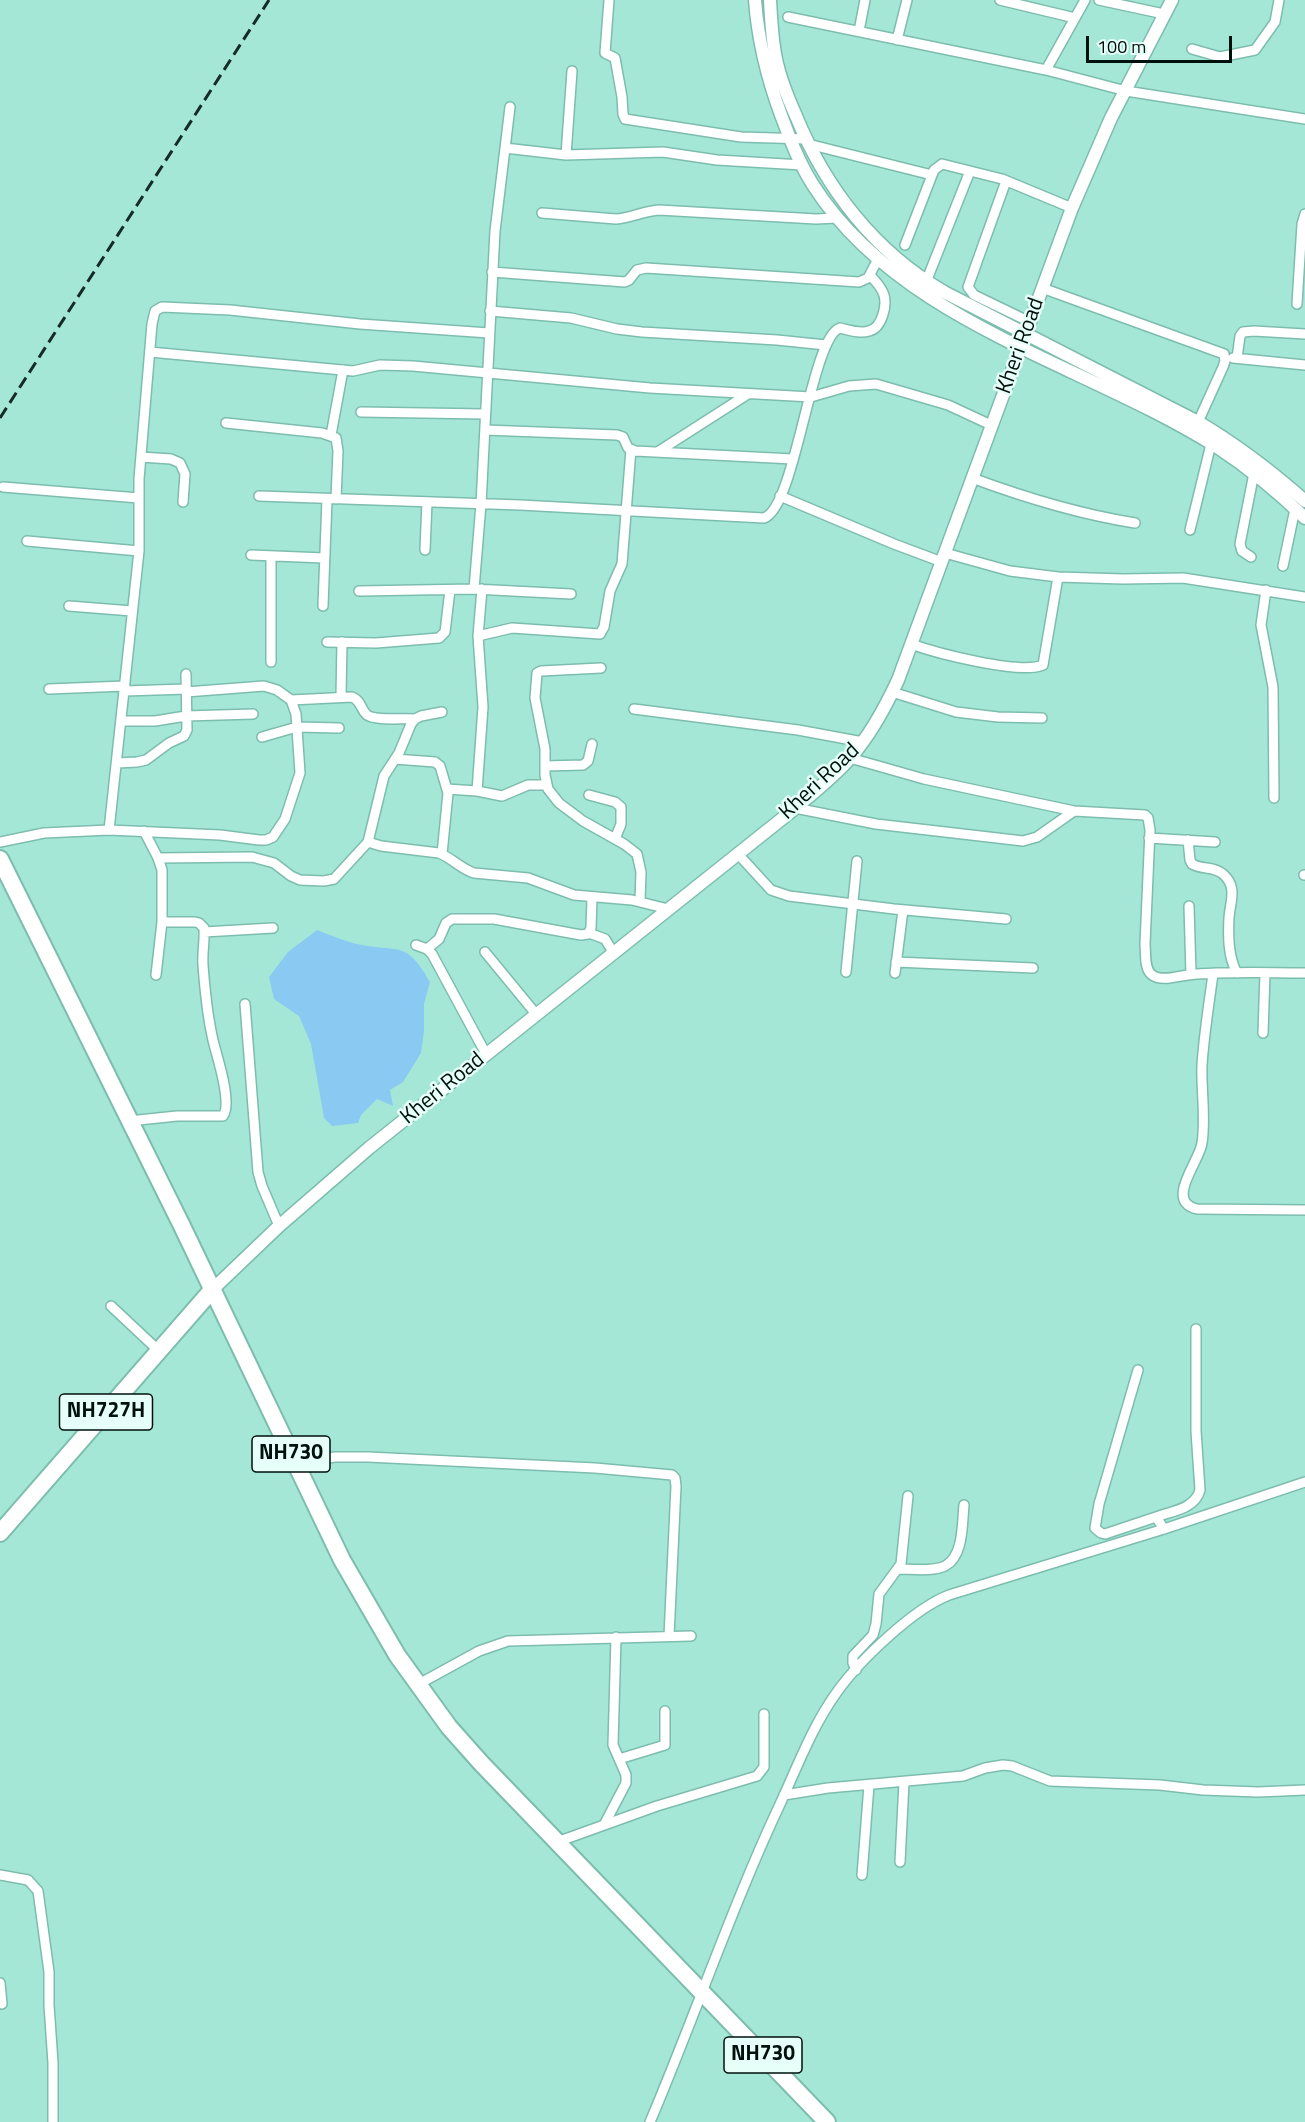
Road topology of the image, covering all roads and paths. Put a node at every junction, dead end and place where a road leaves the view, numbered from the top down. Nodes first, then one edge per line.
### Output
1 (609, 0) edge
2 (755, 0) edge
3 (770, 0) edge
4 (865, 0) edge
5 (907, 0) edge
6 (1000, 0) edge
7 (1085, 0) edge
8 (1099, 0) edge
9 (1172, 0) edge
10 (1279, 0) edge
11 (1164, 14) junction
12 (788, 17) dead end
13 (1075, 18) junction
14 (859, 31) junction
15 (897, 39) junction
16 (1192, 49) dead end
17 (1046, 70) junction
18 (572, 71) dead end
19 (1126, 90) junction
20 (510, 107) dead end
21 (1305, 119) edge
22 (800, 140) junction
23 (505, 148) junction
24 (566, 155) junction
25 (802, 165) junction
26 (970, 171) junction
27 (932, 175) junction
28 (1006, 181) junction
29 (1072, 208) junction
30 (542, 213) dead end
31 (1305, 214) edge
32 (837, 218) junction
33 (905, 245) dead end
34 (878, 259) junction
35 (492, 272) junction
36 (870, 275) junction
37 (926, 282) junction
38 (1042, 288) junction
39 (1297, 304) dead end
40 (490, 311) junction
41 (489, 333) junction
42 (1305, 334) edge
43 (1025, 337) junction
44 (826, 345) junction
45 (150, 352) junction
46 (1225, 357) junction
47 (1237, 358) junction
48 (1305, 365) edge
49 (343, 370) junction
50 (487, 373) junction
51 (748, 394) junction
52 (811, 397) junction
53 (360, 412) dead end
54 (485, 414) junction
55 (1198, 422) junction
56 (226, 423) dead end
57 (992, 425) junction
58 (485, 430) junction
59 (331, 435) junction
60 (1211, 444) junction
61 (631, 449) junction
62 (658, 452) junction
63 (141, 457) junction
64 (793, 459) junction
65 (1254, 473) junction
66 (972, 478) junction
67 (3, 487) dead end
68 (259, 496) dead end
69 (780, 496) junction
70 (139, 498) junction
71 (332, 499) junction
72 (183, 501) dead end
73 (427, 502) junction
74 (481, 504) junction
75 (1300, 505) edge
76 (626, 510) junction
77 (1305, 518) edge
78 (1135, 523) dead end
79 (1190, 530) dead end
80 (27, 541) dead end
81 (425, 550) dead end
82 (139, 552) junction
83 (251, 555) dead end
84 (272, 556) junction
85 (1251, 557) dead end
86 (324, 558) junction
87 (944, 558) junction
88 (1283, 566) dead end
89 (1058, 577) junction
90 (478, 589) junction
91 (450, 590) junction
92 (1266, 590) junction
93 (359, 591) dead end
94 (571, 594) dead end
95 (1305, 597) edge
96 (69, 606) dead end
97 (323, 606) dead end
98 (132, 611) junction
99 (478, 636) junction
100 (327, 642) dead end
101 (342, 642) junction
102 (911, 644) junction
103 (271, 662) dead end
104 (601, 668) dead end
105 (186, 674) dead end
106 (49, 689) dead end
107 (125, 689) junction
108 (186, 690) junction
109 (892, 692) junction
110 (341, 697) junction
111 (291, 700) junction
112 (634, 709) dead end
113 (442, 712) dead end
114 (253, 714) dead end
115 (186, 716) junction
116 (415, 718) junction
117 (1042, 718) dead end
118 (122, 721) junction
119 (297, 727) junction
120 (339, 728) dead end
121 (262, 737) dead end
122 (863, 742) junction
123 (592, 744) dead end
124 (850, 758) junction
125 (395, 759) junction
126 (117, 763) junction
127 (545, 766) junction
128 (546, 785) junction
129 (447, 789) junction
130 (477, 791) junction
131 (589, 795) dead end
132 (1274, 798) dead end
133 (795, 808) junction
134 (1074, 811) junction
135 (109, 831) junction
136 (144, 831) junction
137 (1149, 838) junction
138 (615, 839) junction
139 (1188, 840) junction
140 (0, 842) edge
141 (368, 842) junction
142 (1215, 842) dead end
143 (442, 854) junction
144 (738, 854) junction
145 (158, 858) junction
146 (0, 859) edge
147 (857, 861) dead end
148 (592, 898) junction
149 (640, 901) junction
150 (854, 904) junction
151 (1188, 906) dead end
152 (668, 909) junction
153 (903, 910) junction
154 (1006, 919) dead end
155 (162, 922) junction
156 (273, 928) dead end
157 (204, 932) junction
158 (589, 933) junction
159 (416, 945) dead end
160 (427, 949) junction
161 (485, 952) dead end
162 (614, 952) junction
163 (896, 962) junction
164 (1033, 968) dead end
165 (846, 972) dead end
166 (895, 973) dead end
167 (1237, 973) junction
168 (1265, 973) junction
169 (1305, 973) edge
170 (1191, 974) junction
171 (1213, 974) junction
172 (156, 975) dead end
173 (245, 1004) dead end
174 (536, 1014) junction
175 (1263, 1033) dead end
176 (486, 1054) junction
177 (129, 1121) junction
178 (1305, 1209) edge
179 (279, 1226) junction
180 (212, 1290) junction
181 (111, 1306) dead end
182 (1196, 1329) dead end
183 (159, 1351) junction
184 (1138, 1370) dead end
185 (295, 1462) junction
186 (1305, 1482) edge
187 (908, 1496) dead end
188 (964, 1505) dead end
189 (1160, 1524) junction
190 (0, 1533) edge
191 (898, 1569) junction
192 (669, 1636) junction
193 (691, 1636) dead end
194 (616, 1637) junction
195 (855, 1667) junction
196 (417, 1685) junction
197 (665, 1711) dead end
198 (764, 1714) dead end
199 (619, 1759) junction
200 (904, 1782) junction
201 (868, 1785) junction
202 (1305, 1790) edge
203 (784, 1795) junction
204 (604, 1825) junction
205 (557, 1842) junction
206 (900, 1862) dead end
207 (0, 1875) edge
208 (862, 1875) dead end
209 (0, 1983) edge
210 (696, 1986) junction
211 (2, 2004) dead end
212 (53, 2122) edge
213 (650, 2122) edge
214 (827, 2122) edge

1 - 22 street
2 - 22 street
3 - 22 street
4 - 14 street
5 - 15 street
6 - 13 street
7 - 13 street
8 - 11 street
9 - 11 street, Kheri Road
10 - 16 street
11 - 19 street, Kheri Road
12 - 14 street
13 - 17 street
14 - 15 street
15 - 17 street
17 - 19 street
18 - 24 street
19 - 21 street
19 - 29 street, Kheri Road
20 - 23 street
22 - 25 street
22 - 27 street
22 - 37 street
23 - 24 street
23 - 35 street
24 - 25 street
25 - 32 street
26 - 27 street
26 - 28 street
26 - 37 street
27 - 33 street
28 - 29 street
28 - 43 street
29 - 38 street, Kheri Road
30 - 32 street
31 - 39 street
32 - 34 street
34 - 36 street
34 - 43 street
35 - 36 street
35 - 40 street
36 - 44 street
37 - 43 street
38 - 43 street, Kheri Road
38 - 46 street
40 - 41 street
40 - 44 street
41 - 45 street
41 - 50 street
42 - 47 street
43 - 55 street
43 - 57 street, Kheri Road
43 - 60 street
44 - 52 street
45 - 49 street
45 - 63 street
46 - 47 street
46 - 55 street
47 - 48 street
49 - 50 street
49 - 59 street
50 - 51 street
50 - 54 street
51 - 52 street
51 - 62 street
52 - 57 street
52 - 64 street
53 - 54 street
54 - 58 street
55 - 75 street
56 - 59 street
57 - 66 street, Kheri Road
58 - 61 street
58 - 74 street
59 - 71 street
60 - 65 street
60 - 79 street
61 - 62 street
61 - 76 street
62 - 64 street
63 - 70 street
63 - 72 street
64 - 69 street
65 - 75 street
65 - 85 street
66 - 78 street
66 - 87 street, Kheri Road
67 - 70 street
68 - 71 street
69 - 76 street
69 - 87 street
70 - 82 street
71 - 73 street
71 - 86 street
73 - 74 street
73 - 81 street
74 - 76 street
74 - 90 street
75 - 77 street
75 - 88 street
76 - 99 street
80 - 82 street
82 - 98 street
83 - 84 street
84 - 86 street
84 - 103 street
86 - 97 street
87 - 89 street
87 - 102 street, Kheri Road
89 - 92 street
89 - 102 street
90 - 91 street
90 - 94 street
90 - 99 street
91 - 93 street
91 - 101 street
92 - 95 street
92 - 132 street
96 - 98 street
98 - 107 street
99 - 130 street
100 - 101 street
101 - 110 street
102 - 109 street, Kheri Road
104 - 127 street
105 - 108 street
106 - 107 street
107 - 108 street
107 - 118 street
108 - 111 street
108 - 115 street
109 - 117 street
109 - 122 street, Kheri Road
110 - 111 street
110 - 116 street
111 - 119 street
112 - 122 street
113 - 116 street
114 - 115 street
115 - 118 street
115 - 126 street
116 - 125 street
118 - 126 street
119 - 120 street
119 - 121 street
119 - 136 street
122 - 124 street, Kheri Road
123 - 127 street
124 - 133 street, Kheri Road
124 - 134 street
125 - 129 street
125 - 141 street
126 - 135 street
127 - 128 street
128 - 130 street
128 - 138 street
129 - 130 street
129 - 143 street
131 - 138 street
133 - 134 street
133 - 144 street, Kheri Road
134 - 137 street
135 - 136 street
135 - 140 street
136 - 145 street
137 - 139 street
137 - 170 street
138 - 149 street
139 - 142 street
139 - 167 street
141 - 143 street
141 - 145 street
143 - 148 street
144 - 150 street
144 - 152 street, Kheri Road
145 - 155 street
146 - 177 highway, NH730
147 - 150 street
148 - 149 street
148 - 158 street
149 - 152 street
150 - 153 street
150 - 165 street
151 - 170 street
152 - 162 street, Kheri Road
153 - 154 street
153 - 163 street
155 - 157 street
155 - 172 street
156 - 157 street
157 - 177 street
158 - 160 street
158 - 162 street
159 - 160 street
160 - 176 street
161 - 174 street
162 - 174 street, Kheri Road
163 - 164 street
163 - 166 street
167 - 168 street
167 - 171 street
168 - 169 street
168 - 175 street
170 - 171 street
171 - 178 street
173 - 179 street
174 - 176 street, Kheri Road
176 - 179 street, Kheri Road
177 - 180 highway, NH730
179 - 180 street, Kheri Road
180 - 183 highway, NH727H
180 - 185 highway, NH730
181 - 183 street
182 - 189 street
183 - 190 highway, NH727H
184 - 189 street
185 - 192 street
185 - 196 highway, NH730
186 - 189 street
187 - 191 street
188 - 191 street
189 - 195 street
191 - 195 street
192 - 193 street
192 - 194 street
194 - 196 street
194 - 199 street
195 - 203 street
196 - 205 highway, NH730
197 - 199 street
198 - 204 street
199 - 204 street
200 - 201 street
200 - 202 street
200 - 206 street
201 - 203 street
201 - 208 street
203 - 210 street
204 - 205 street
205 - 210 highway, NH730
207 - 212 street
209 - 211 street
210 - 213 street
210 - 214 highway, NH730

